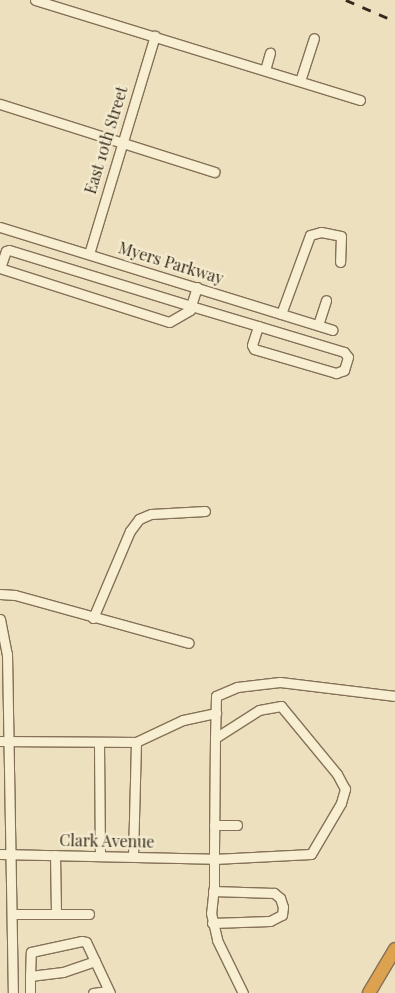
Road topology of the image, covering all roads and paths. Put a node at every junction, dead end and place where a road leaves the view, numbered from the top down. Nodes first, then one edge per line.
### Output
1 (35, 0) edge
2 (155, 36) junction
3 (314, 38) dead end
4 (270, 53) dead end
5 (265, 70) junction
6 (300, 81) junction
7 (360, 100) dead end
8 (0, 104) edge
9 (121, 141) junction
10 (215, 172) dead end
11 (0, 227) edge
12 (89, 254) junction
13 (340, 262) dead end
14 (197, 287) junction
15 (326, 300) dead end
16 (191, 306) junction
17 (281, 314) junction
18 (258, 326) junction
19 (325, 328) junction
20 (319, 344) junction
21 (205, 511) dead end
22 (0, 594) edge
23 (93, 618) junction
24 (0, 619) edge
25 (189, 643) dead end
26 (395, 696) edge
27 (216, 713) junction
28 (215, 738) junction
29 (3, 741) edge
30 (136, 742) junction
31 (99, 744) junction
32 (214, 825) junction
33 (237, 825) dead end
34 (5, 854) edge
35 (56, 855) junction
36 (100, 856) junction
37 (133, 857) junction
38 (214, 859) junction
39 (213, 891) junction
40 (12, 914) junction
41 (56, 914) junction
42 (89, 914) dead end
43 (212, 923) junction
44 (395, 949) edge
45 (95, 961) junction
46 (30, 976) junction
47 (109, 992) edge
48 (13, 993) edge
49 (30, 993) edge
50 (93, 993) edge
51 (243, 993) edge
52 (369, 993) edge

1 - 2 street
2 - 5 street
2 - 9 street, East 10th Street
3 - 6 street
4 - 5 street
5 - 6 street
6 - 7 street
8 - 9 street
9 - 10 street
9 - 12 street, East 10th Street
11 - 12 street, Myers Parkway
12 - 14 street, Myers Parkway
13 - 17 street
14 - 16 street
14 - 17 street, Myers Parkway
15 - 19 street
16 - 16 street
16 - 18 street
17 - 19 street, Myers Parkway
18 - 20 street
18 - 20 street
19 - 20 street
21 - 23 street
22 - 23 street
23 - 25 street
24 - 29 street
26 - 27 street
27 - 28 street
27 - 30 street
28 - 32 street
28 - 38 street
29 - 31 street
29 - 34 street
30 - 31 street
30 - 37 street
31 - 36 street
32 - 33 street
32 - 38 street
34 - 35 street, Clark Avenue
34 - 40 street
35 - 36 street, Clark Avenue
35 - 41 street
36 - 37 street, Clark Avenue
37 - 38 street, Clark Avenue
38 - 39 street
39 - 43 street
39 - 43 street
40 - 41 street
40 - 48 street
41 - 42 street
43 - 51 street
44 - 52 highway
45 - 46 street
45 - 46 street
45 - 47 street
46 - 49 street
47 - 50 street

